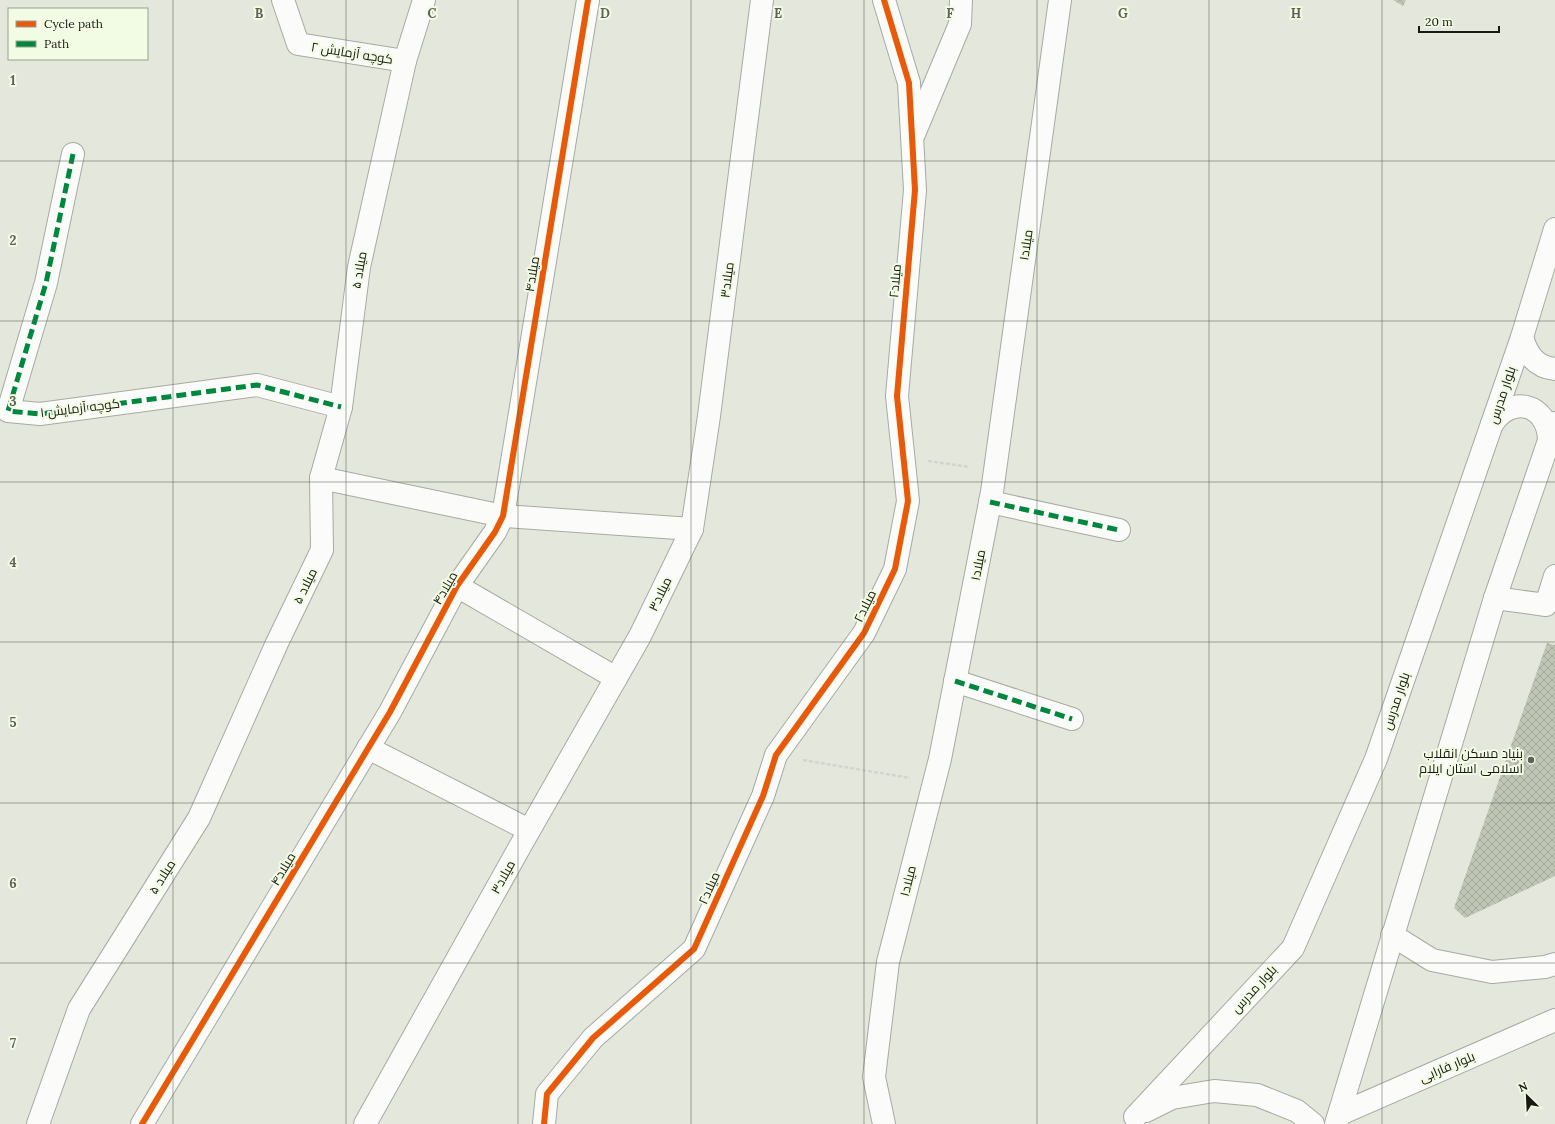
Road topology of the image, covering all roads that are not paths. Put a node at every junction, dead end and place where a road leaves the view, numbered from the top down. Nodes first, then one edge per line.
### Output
1 (283, 0) edge
2 (424, 0) edge
3 (588, 0) edge
4 (762, 0) edge
5 (884, 0) edge
6 (961, 0) edge
7 (1060, 0) edge
8 (405, 61) junction
9 (912, 139) junction
10 (73, 154) dead end
11 (1555, 229) edge
12 (1522, 337) junction
13 (1555, 368) edge
14 (341, 407) junction
15 (1492, 424) junction
16 (1552, 431) edge
17 (321, 478) junction
18 (990, 502) junction
19 (503, 516) junction
20 (692, 529) junction
21 (1119, 530) dead end
22 (1555, 576) edge
23 (457, 586) junction
24 (1495, 598) junction
25 (616, 678) junction
26 (955, 681) junction
27 (1072, 719) dead end
28 (368, 748) junction
29 (529, 830) junction
30 (1392, 935) junction
31 (1555, 964) edge
32 (1554, 1023) edge
33 (1338, 1119) edge
34 (1131, 1120) edge
35 (38, 1124) edge
36 (142, 1124) edge
37 (365, 1124) edge
38 (544, 1124) edge
39 (884, 1124) edge
40 (1313, 1124) edge

1 - 8 street, ۲ کوچه آزمایش
2 - 8 street, میلاد ۵
3 - 19 street, میلاد۴
4 - 20 street, میلاد۳
5 - 9 street, میلاد۲
6 - 9 street
7 - 18 street, میلاد۱
8 - 14 street, میلاد ۵
9 - 38 street, میلاد۲
10 - 14 street, ۱ کوچه آزمایش
11 - 12 street, بلوار مدرس
12 - 13 street
12 - 15 street, بلوار مدرس
14 - 17 street, میلاد ۵
15 - 16 street
15 - 34 street, بلوار مدرس
16 - 24 street
17 - 19 street
17 - 35 street, میلاد ۵
18 - 21 street
18 - 26 street, میلاد۱
19 - 20 street
19 - 23 street, میلاد۴
20 - 25 street, میلاد۳
22 - 24 street
23 - 25 street
23 - 28 street, میلاد۴
24 - 30 street
25 - 29 street, میلاد۳
26 - 27 street
26 - 39 street, میلاد۱
28 - 29 street
28 - 36 street, میلاد۴
29 - 37 street, میلاد۳
30 - 31 street
30 - 33 street
32 - 33 street, بلوار فارابی
34 - 40 street

